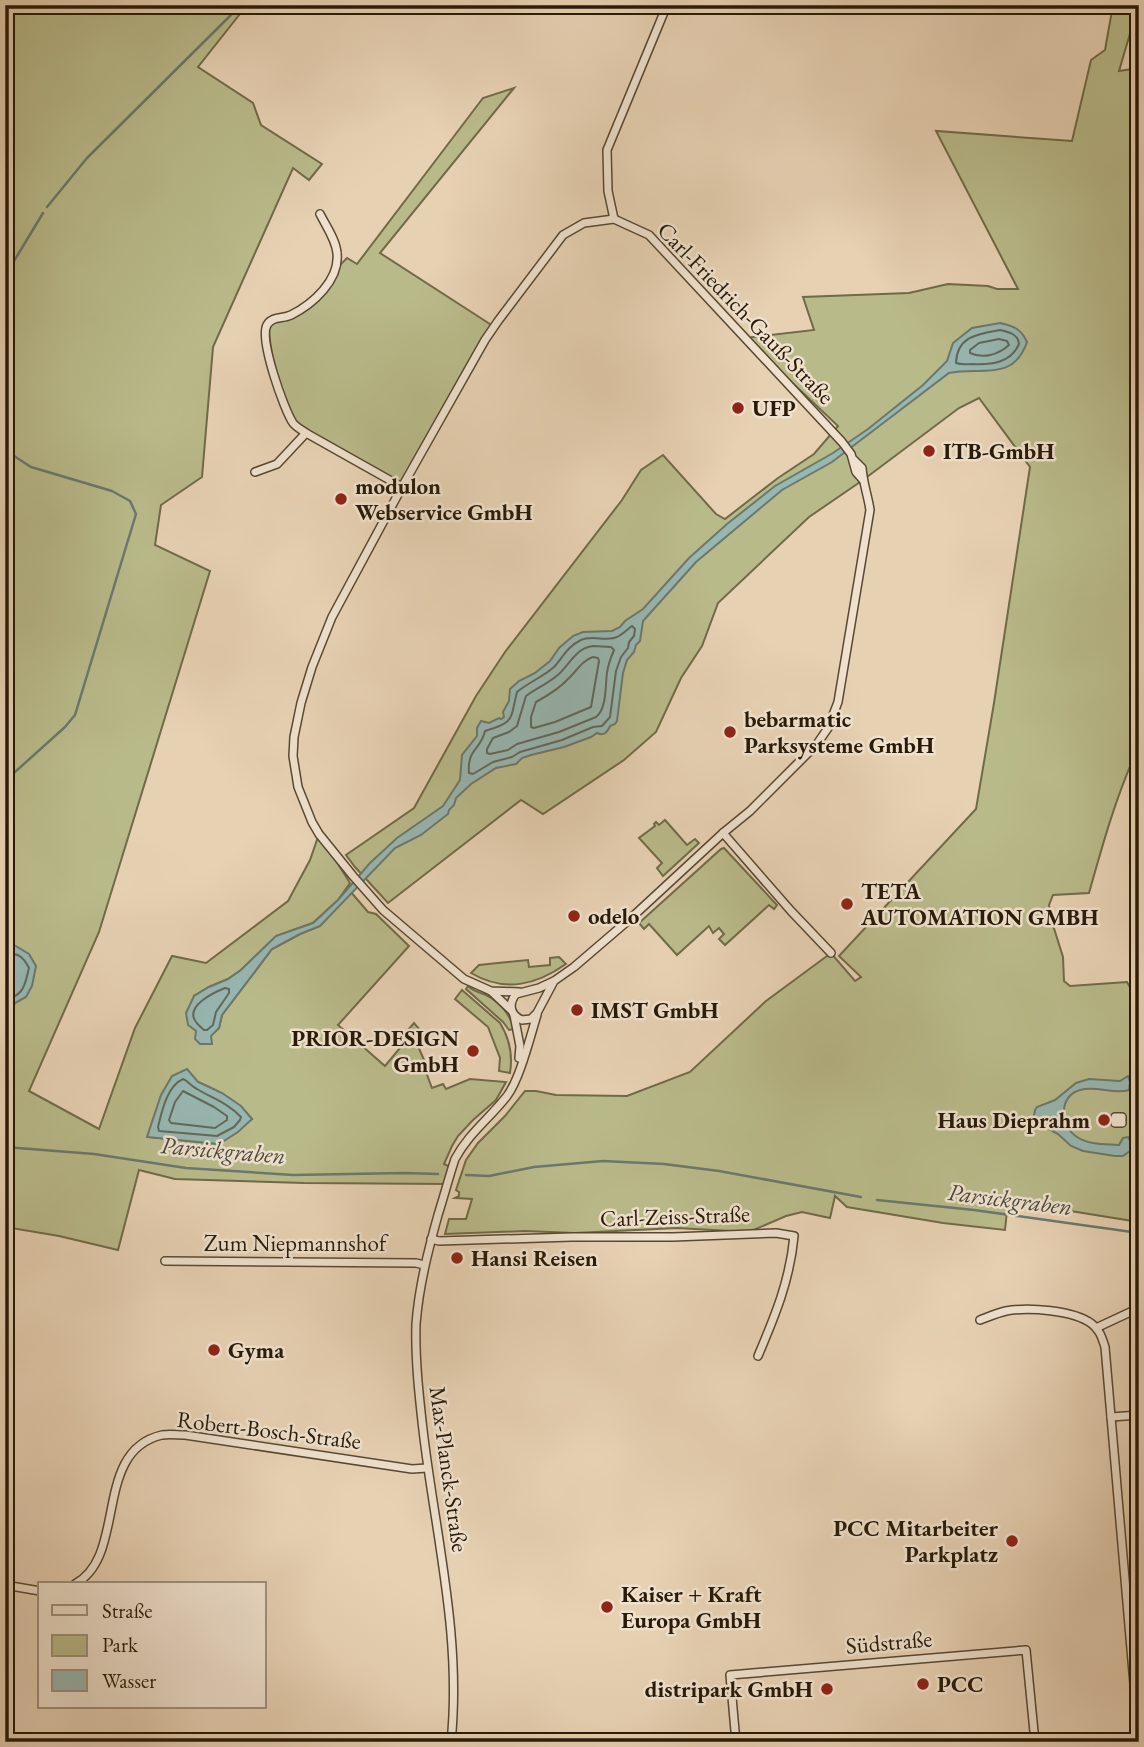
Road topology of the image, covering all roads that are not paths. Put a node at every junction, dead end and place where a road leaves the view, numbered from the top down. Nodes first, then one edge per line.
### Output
1 (667, 5) edge
2 (320, 214) dead end
3 (614, 219) junction
4 (306, 433) junction
5 (255, 472) dead end
6 (402, 488) junction
7 (723, 833) junction
8 (831, 953) dead end
9 (554, 981) junction
10 (491, 991) junction
11 (528, 991) junction
12 (519, 992) junction
13 (538, 1011) junction
14 (513, 1013) junction
15 (518, 1073) junction
16 (442, 1203) joint
17 (431, 1239) junction
18 (165, 1261) dead end
19 (424, 1265) junction
20 (1139, 1308) edge
21 (980, 1320) dead end
22 (1096, 1328) junction
23 (758, 1356) dead end
24 (1139, 1415) edge
25 (1111, 1417) junction
26 (427, 1468) junction
27 (80, 1582) edge
28 (5, 1585) edge
29 (38, 1591) edge
30 (451, 1742) edge
31 (736, 1742) edge
32 (1035, 1742) edge
33 (1139, 1742) edge

1 - 3 street
2 - 4 street
3 - 6 street
3 - 7 street, Carl-Friedrich-Gauß-Straße
4 - 5 street
4 - 6 street
6 - 10 street
7 - 8 street
7 - 9 street, Carl-Friedrich-Gauß-Straße
9 - 11 street, Carl-Friedrich-Gauß-Straße
9 - 13 street, Carl-Friedrich-Gauß-Straße
10 - 12 street
10 - 14 street
11 - 12 street
11 - 13 street
12 - 14 street
13 - 14 street
13 - 15 street, Carl-Friedrich-Gauß-Straße
14 - 15 street, Carl-Friedrich-Gauß-Straße
15 - 16 street, Carl-Friedrich-Gauß-Straße
16 - 17 street, Max-Planck-Straße
17 - 19 street, Max-Planck-Straße
17 - 23 street, Carl-Zeiss-Straße
18 - 19 street, Zum Niepmannshof
19 - 26 street, Max-Planck-Straße
20 - 22 street
21 - 22 street
22 - 25 street
24 - 25 street
25 - 33 street
26 - 27 street, Robert-Bosch-Straße
26 - 30 street, Max-Planck-Straße
28 - 29 street
31 - 32 street, Südstraße

